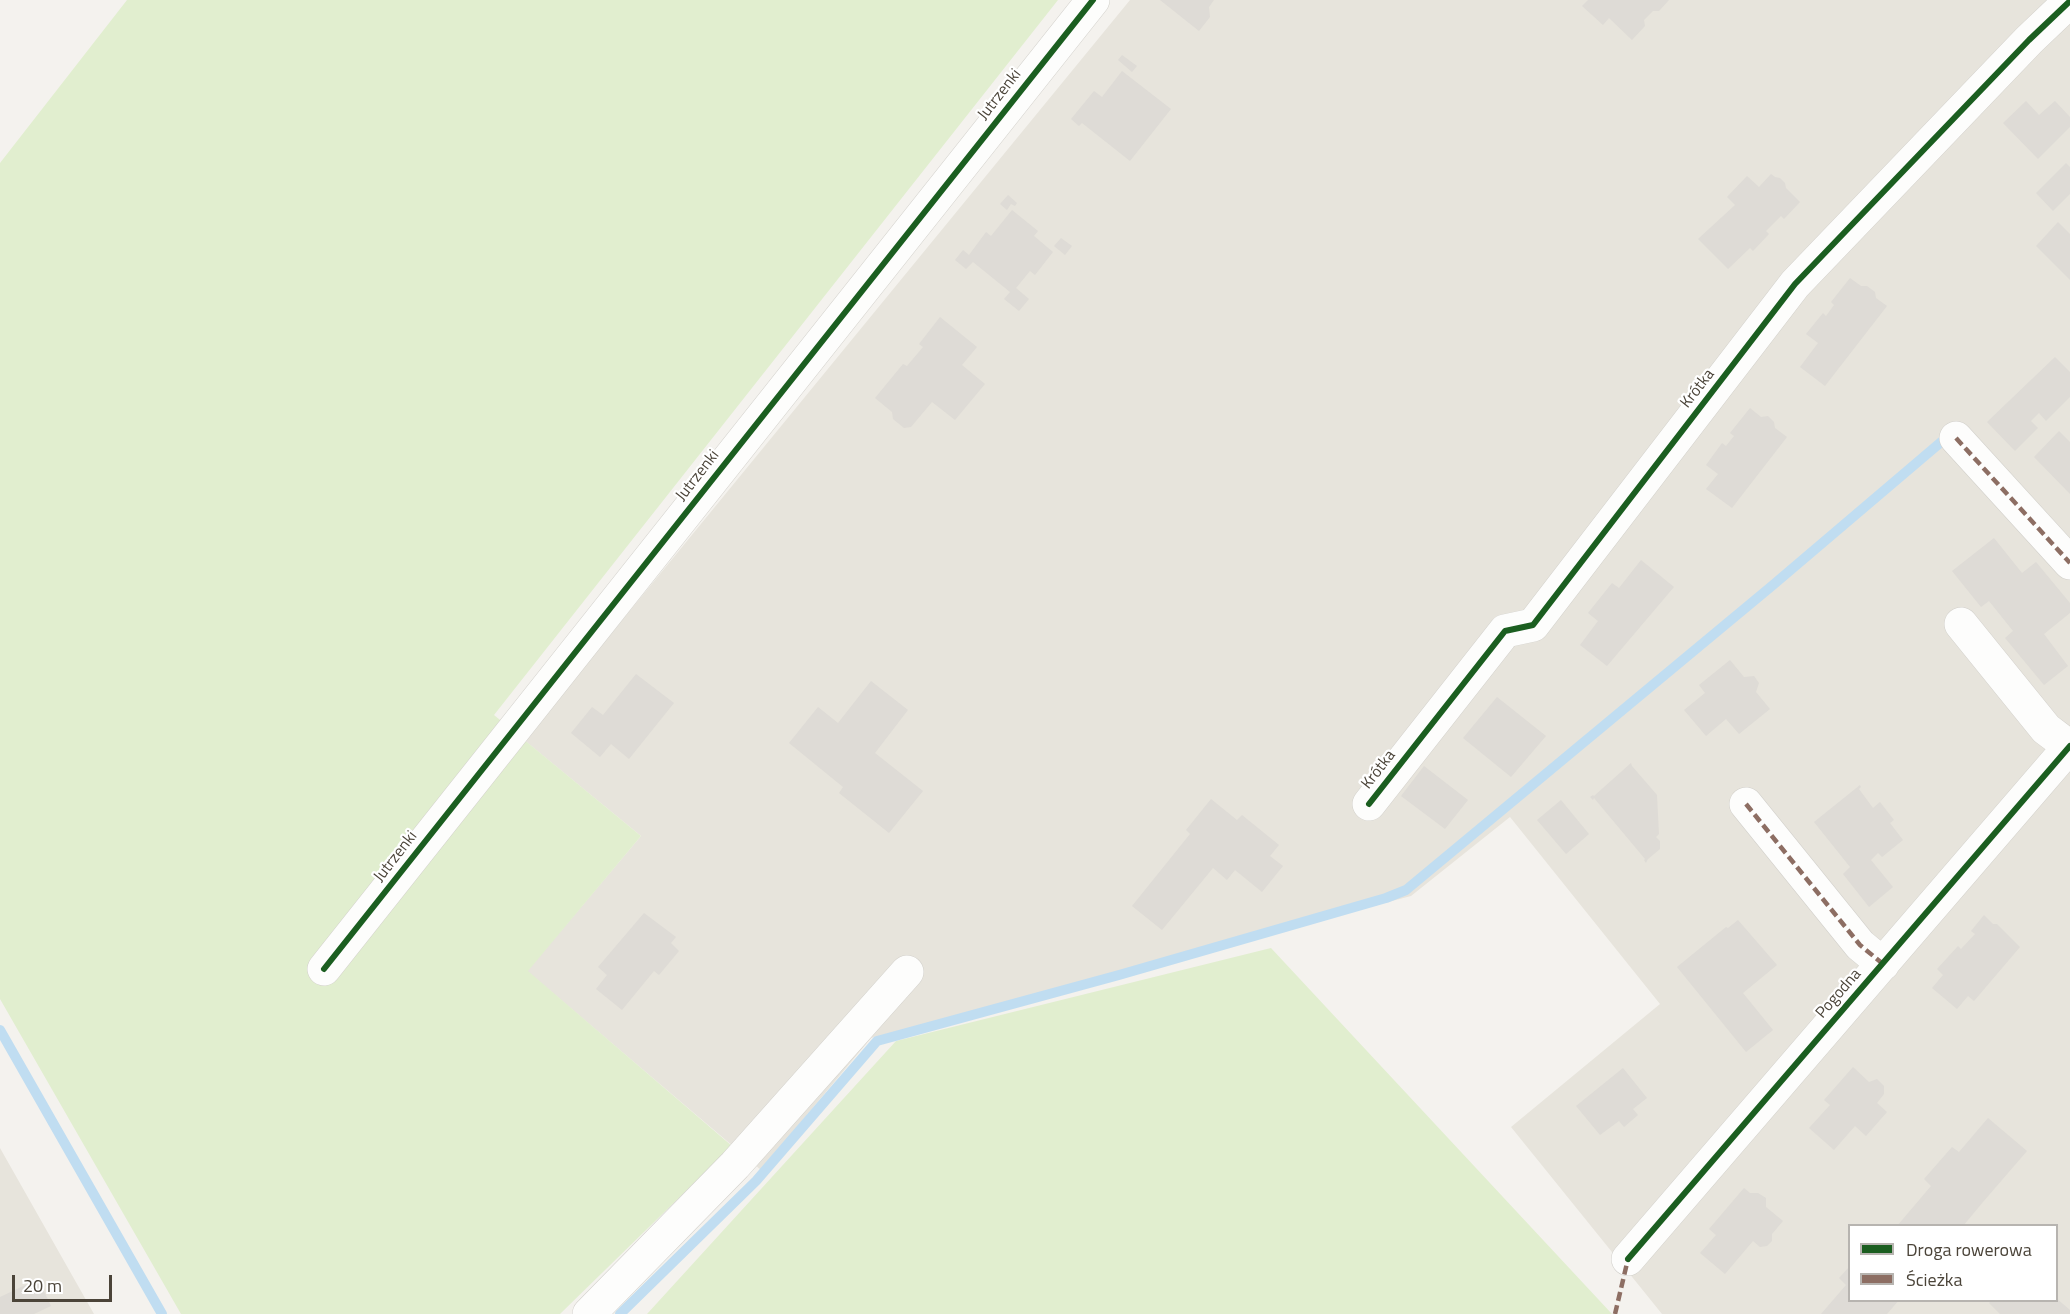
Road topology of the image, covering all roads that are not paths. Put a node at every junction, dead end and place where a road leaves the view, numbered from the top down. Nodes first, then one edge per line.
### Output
1 (1093, 0) edge
2 (2070, 0) edge
3 (1956, 438) dead end
4 (2070, 563) edge
5 (1961, 624) dead end
6 (2070, 746) edge
7 (1369, 804) dead end
8 (1746, 804) dead end
9 (1883, 964) junction
10 (324, 969) dead end
11 (907, 972) dead end
12 (1628, 1258) dead end
13 (589, 1314) edge

1 - 10 street, Jutrzenki
2 - 7 street, Krótka
3 - 4 street
5 - 6 street
6 - 9 street, Pogodna
8 - 9 street
9 - 12 street, Pogodna
11 - 13 street

